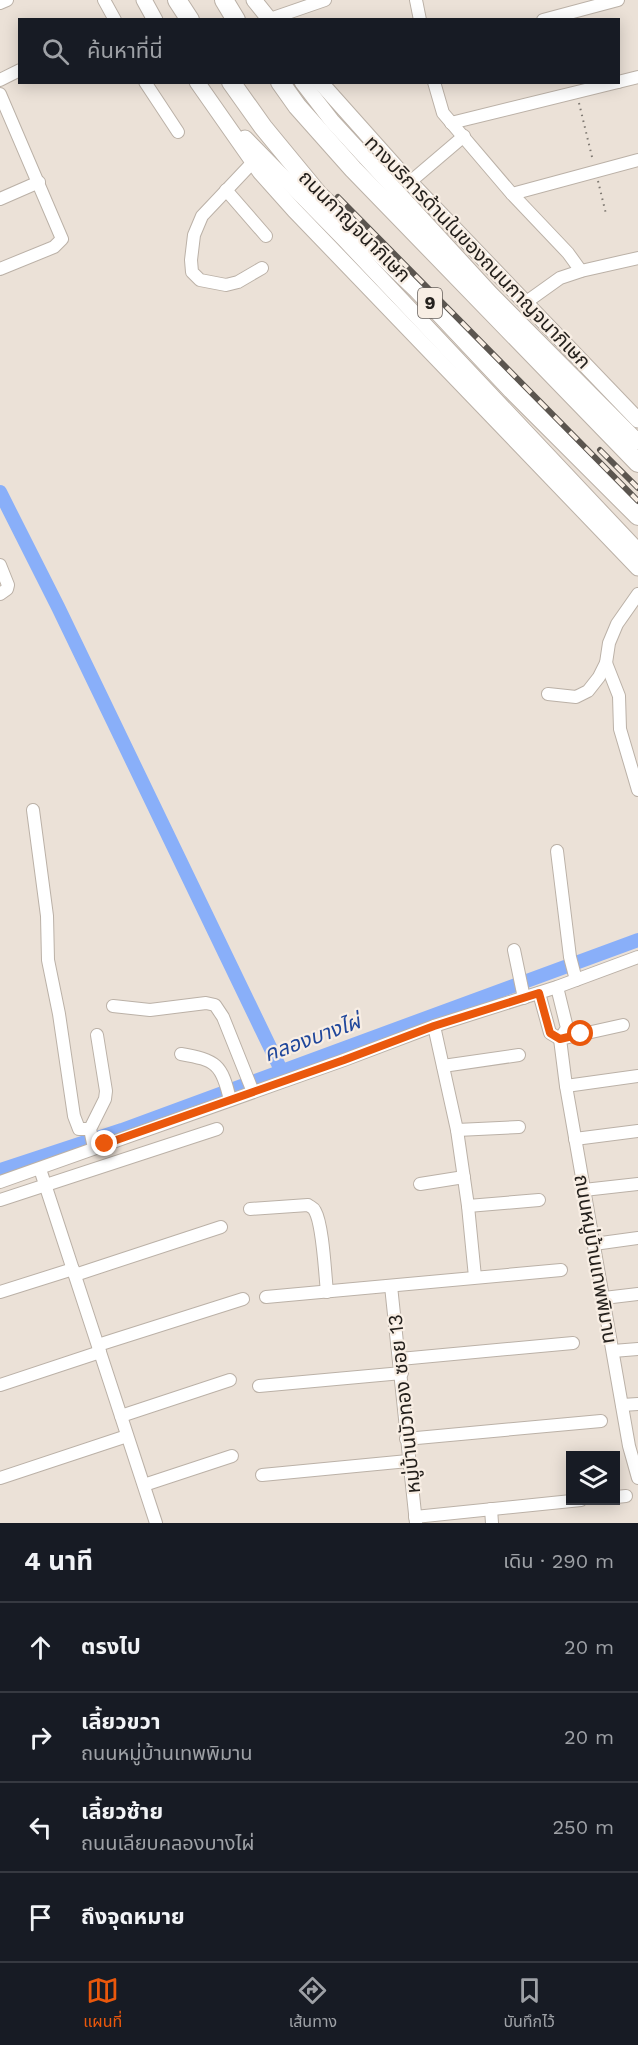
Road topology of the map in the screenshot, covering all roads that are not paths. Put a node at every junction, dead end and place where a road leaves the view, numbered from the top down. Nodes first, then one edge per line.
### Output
1 (7, 0) edge
2 (104, 0) edge
3 (144, 0) edge
4 (177, 0) edge
5 (224, 0) edge
6 (254, 0) edge
7 (326, 0) edge
8 (416, 0) edge
9 (618, 0) edge
10 (0, 3) edge
11 (111, 18) edge
12 (154, 18) edge
13 (189, 18) edge
14 (235, 18) edge
15 (263, 18) edge
16 (269, 18) edge
17 (273, 18) edge
18 (420, 18) edge
19 (550, 18) edge
20 (18, 71) edge
21 (638, 77) edge
22 (0, 80) edge
23 (620, 82) edge
24 (147, 84) edge
25 (198, 84) edge
26 (232, 84) edge
27 (281, 84) edge
28 (304, 84) edge
29 (322, 84) edge
30 (435, 84) edge
31 (611, 84) edge
32 (0, 94) edge
33 (211, 104) junction
34 (451, 123) junction
35 (178, 132) dead end
36 (464, 136) junction
37 (638, 160) edge
38 (253, 162) junction
39 (39, 182) junction
40 (410, 182) junction
41 (226, 190) junction
42 (512, 194) junction
43 (0, 199) edge
44 (266, 236) dead end
45 (638, 258) edge
46 (262, 268) dead end
47 (0, 269) edge
48 (581, 271) junction
49 (525, 303) junction
50 (638, 420) edge
51 (638, 442) edge
52 (638, 463) edge
53 (638, 516) edge
54 (638, 551) edge
55 (0, 565) edge
56 (638, 568) edge
57 (0, 594) edge
58 (638, 594) edge
59 (606, 663) junction
60 (548, 694) dead end
61 (638, 790) edge
62 (33, 810) dead end
63 (557, 852) dead end
64 (514, 950) dead end
65 (638, 957) edge
66 (575, 977) junction
67 (557, 987) junction
68 (539, 993) junction
69 (524, 994) junction
70 (113, 1006) dead end
71 (623, 1025) dead end
72 (434, 1026) junction
73 (97, 1035) dead end
74 (560, 1039) junction
75 (181, 1053) dead end
76 (519, 1056) dead end
77 (444, 1066) junction
78 (638, 1076) edge
79 (566, 1086) junction
80 (252, 1089) junction
81 (229, 1097) junction
82 (519, 1126) dead end
83 (217, 1129) dead end
84 (457, 1130) junction
85 (638, 1131) edge
86 (92, 1138) junction
87 (575, 1139) junction
88 (40, 1169) junction
89 (464, 1177) junction
90 (0, 1182) edge
91 (420, 1184) dead end
92 (638, 1184) edge
93 (45, 1185) junction
94 (584, 1190) junction
95 (0, 1200) edge
96 (539, 1200) dead end
97 (468, 1206) junction
98 (250, 1209) dead end
99 (221, 1227) dead end
100 (638, 1238) edge
101 (594, 1244) junction
102 (561, 1270) dead end
103 (74, 1272) junction
104 (475, 1277) junction
105 (392, 1286) junction
106 (0, 1292) edge
107 (327, 1292) junction
108 (638, 1294) edge
109 (266, 1297) dead end
110 (604, 1298) junction
111 (243, 1299) dead end
112 (573, 1342) dead end
113 (99, 1349) junction
114 (638, 1349) edge
115 (613, 1351) junction
116 (400, 1359) junction
117 (402, 1373) junction
118 (230, 1380) dead end
119 (0, 1385) edge
120 (259, 1386) dead end
121 (638, 1404) edge
122 (622, 1406) junction
123 (121, 1416) junction
124 (601, 1421) dead end
125 (127, 1436) junction
126 (406, 1439) junction
127 (232, 1456) dead end
128 (635, 1459) edge
129 (408, 1461) junction
130 (262, 1475) dead end
131 (0, 1478) edge
132 (638, 1478) edge
133 (144, 1485) junction
134 (566, 1501) edge
135 (490, 1509) junction
136 (415, 1520) edge
137 (152, 1522) edge
138 (492, 1523) edge

1 - 10 street
2 - 11 street
3 - 12 main road
4 - 13 highway
5 - 14 highway
6 - 15 main road
6 - 16 main road
7 - 17 street
8 - 18 street
9 - 19 street
20 - 22 street
21 - 23 street
24 - 35 street
25 - 33 main road
26 - 53 highway, ถนนกาญจนาภิเษก / 9
27 - 52 highway, ถนนกาญจนาภิเษก / 9
28 - 51 main road
29 - 40 main road, ทางบริการด้านในของถนนกาญจนาภิเษก
30 - 34 street
31 - 34 street
32 - 39 street
33 - 38 main road
33 - 54 main road
34 - 36 street
36 - 40 street
36 - 42 street
37 - 42 street
38 - 41 street
38 - 56 main road
39 - 43 street
39 - 47 street
40 - 49 main road, ทางบริการด้านในของถนนกาญจนาภิเษก
41 - 44 street
41 - 46 street
42 - 48 street
45 - 48 street
48 - 49 street
49 - 50 main road, ทางบริการด้านในของถนนกาญจนาภิเษก
55 - 57 street
58 - 59 street
59 - 60 street
59 - 61 street
62 - 86 street
63 - 66 street
64 - 69 street
65 - 66 street
66 - 67 street
67 - 68 street
67 - 74 street, ถนนหมู่บ้านเทพพิมาน
68 - 69 street
68 - 74 street, ถนนหมู่บ้านเทพพิมาน
69 - 72 street
70 - 80 street
71 - 74 street
72 - 77 street
72 - 80 street
73 - 86 street
74 - 79 street, ถนนหมู่บ้านเทพพิมาน
75 - 81 street
76 - 77 street
77 - 84 street
78 - 79 street
79 - 87 street, ถนนหมู่บ้านเทพพิมาน
80 - 81 street
81 - 86 street
82 - 84 street
83 - 93 street
84 - 89 street
85 - 87 street
86 - 88 street
87 - 94 street, ถนนหมู่บ้านเทพพิมาน
88 - 90 street
88 - 93 street
89 - 91 street
89 - 97 street
92 - 94 street
93 - 95 street
93 - 103 street
94 - 101 street, ถนนหมู่บ้านเทพพิมาน
96 - 97 street
97 - 104 street
98 - 107 street
99 - 103 street
100 - 101 street
101 - 110 street, ถนนหมู่บ้านเทพพิมาน
102 - 104 street
103 - 106 street
103 - 113 street
104 - 105 street
105 - 107 street
105 - 116 street, หมู่บ้านบัวทอง ซอย 13
107 - 109 street
108 - 110 street
110 - 115 street, ถนนหมู่บ้านเทพพิมาน
111 - 113 street
112 - 116 street
113 - 119 street
113 - 123 street
114 - 115 street
115 - 122 street, ถนนหมู่บ้านเทพพิมาน
116 - 117 street, หมู่บ้านบัวทอง ซอย 13
117 - 120 street
117 - 126 street, หมู่บ้านบัวทอง ซอย 13
118 - 123 street
121 - 122 street
122 - 128 street, ถนนหมู่บ้านเทพพิมาน
123 - 125 street
124 - 126 street
125 - 131 street
125 - 133 street
126 - 129 street, หมู่บ้านบัวทอง ซอย 13
127 - 133 street
128 - 132 street, ถนนหมู่บ้านเทพพิมาน
129 - 130 street
129 - 136 street, หมู่บ้านบัวทอง ซอย 13
133 - 137 street
134 - 135 street
135 - 136 street
135 - 138 street

